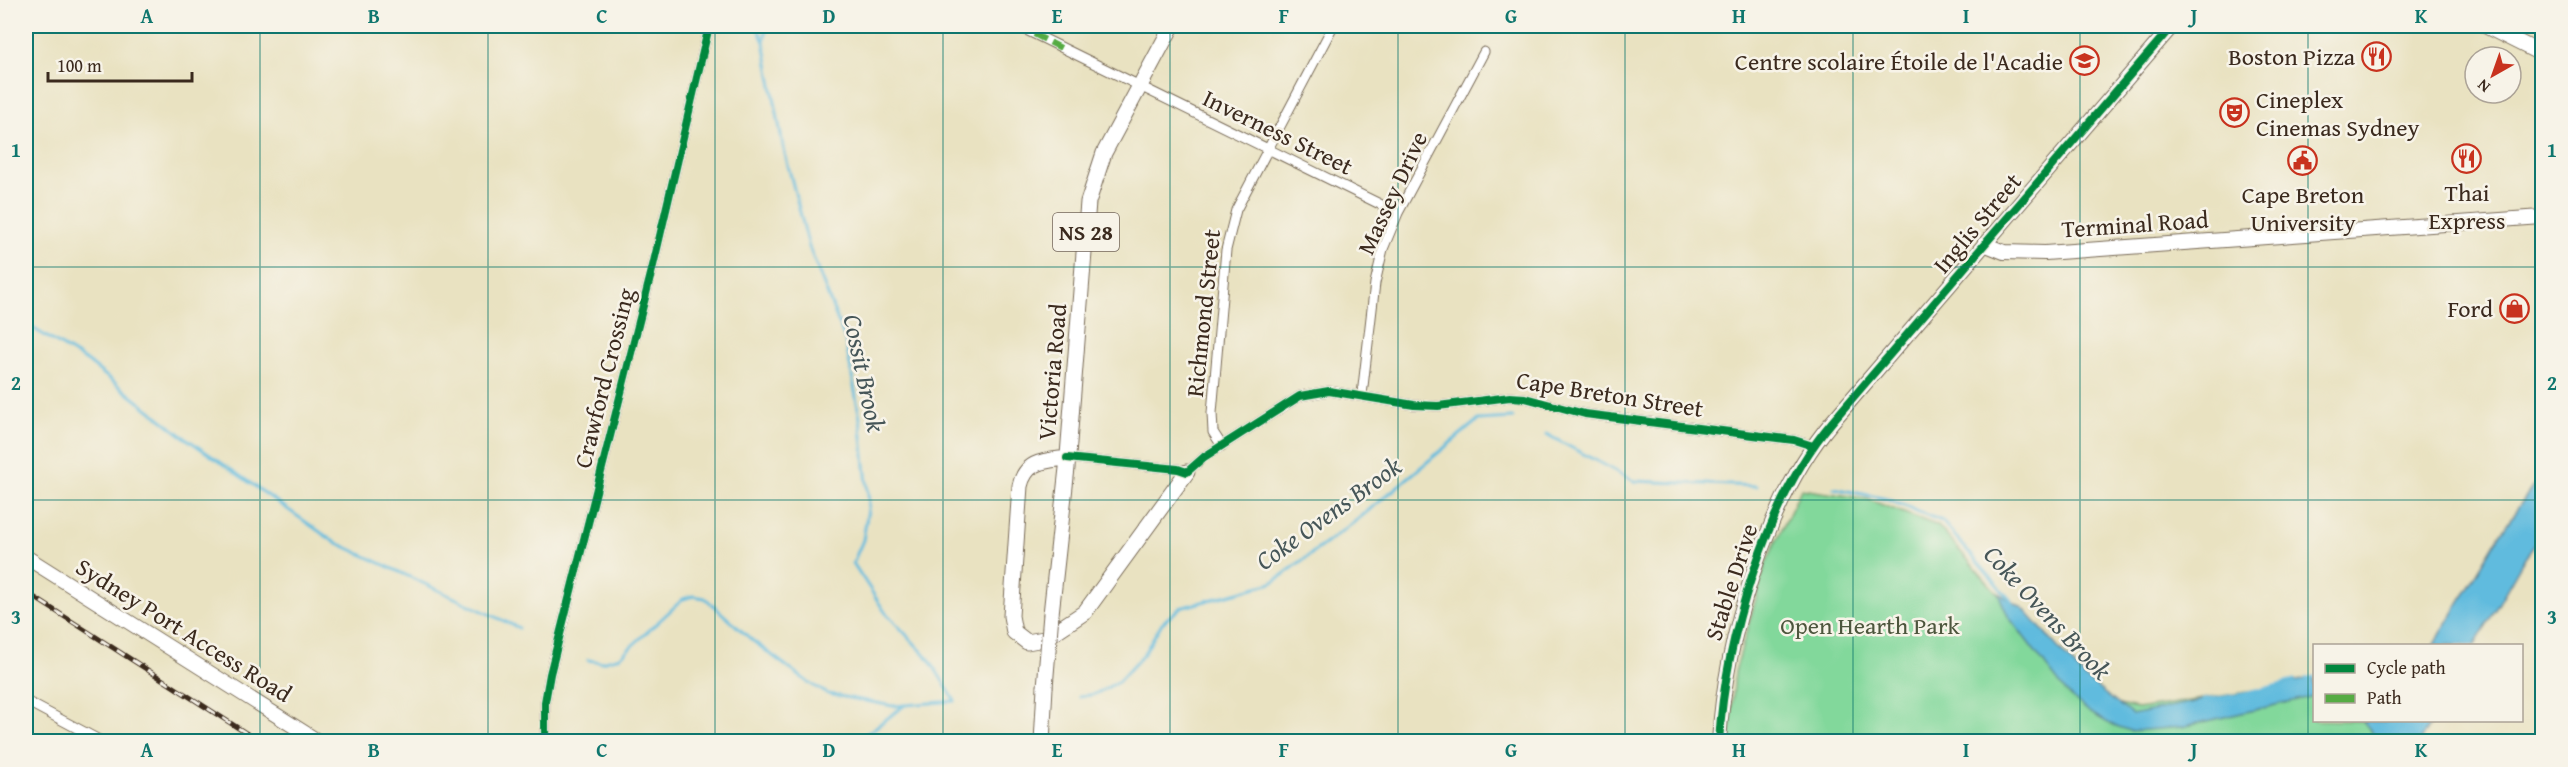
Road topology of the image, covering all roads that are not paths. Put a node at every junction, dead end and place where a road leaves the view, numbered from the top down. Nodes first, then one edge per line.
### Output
1 (709, 26) edge
2 (1018, 26) edge
3 (1172, 26) edge
4 (1333, 26) edge
5 (2172, 26) edge
6 (2486, 26) edge
7 (1485, 52) dead end
8 (2542, 54) edge
9 (1140, 87) junction
10 (1268, 150) junction
11 (1398, 213) junction
12 (2542, 217) edge
13 (1984, 243) junction
14 (1362, 395) junction
15 (1222, 446) junction
16 (1813, 446) junction
17 (1067, 458) junction
18 (1187, 472) junction
19 (26, 557) edge
20 (26, 701) edge
21 (103, 741) edge
22 (319, 741) edge
23 (545, 741) edge
24 (1041, 741) edge
25 (1719, 741) edge

1 - 23 street, Crawford Crossing
2 - 9 street
3 - 9 main road, Victoria Road / NS 28
4 - 10 street, Richmond Street
5 - 13 street, Inglis Street
6 - 8 main road
7 - 11 street, Massey Drive
9 - 10 street, Inverness Street
9 - 17 main road, Victoria Road / NS 28
10 - 11 street, Inverness Street
10 - 15 street, Richmond Street
11 - 14 street, Massey Drive
12 - 13 street, Terminal Road
13 - 16 street, Inglis Street
14 - 15 street, Cape Breton Street
14 - 16 street, Cape Breton Street
15 - 18 street, Cape Breton Street
16 - 25 street, Stable Drive
17 - 18 street
17 - 18 main road
17 - 24 main road, Victoria Road / NS 28, bridge
19 - 22 street, Sydney Port Access Road
20 - 21 street

